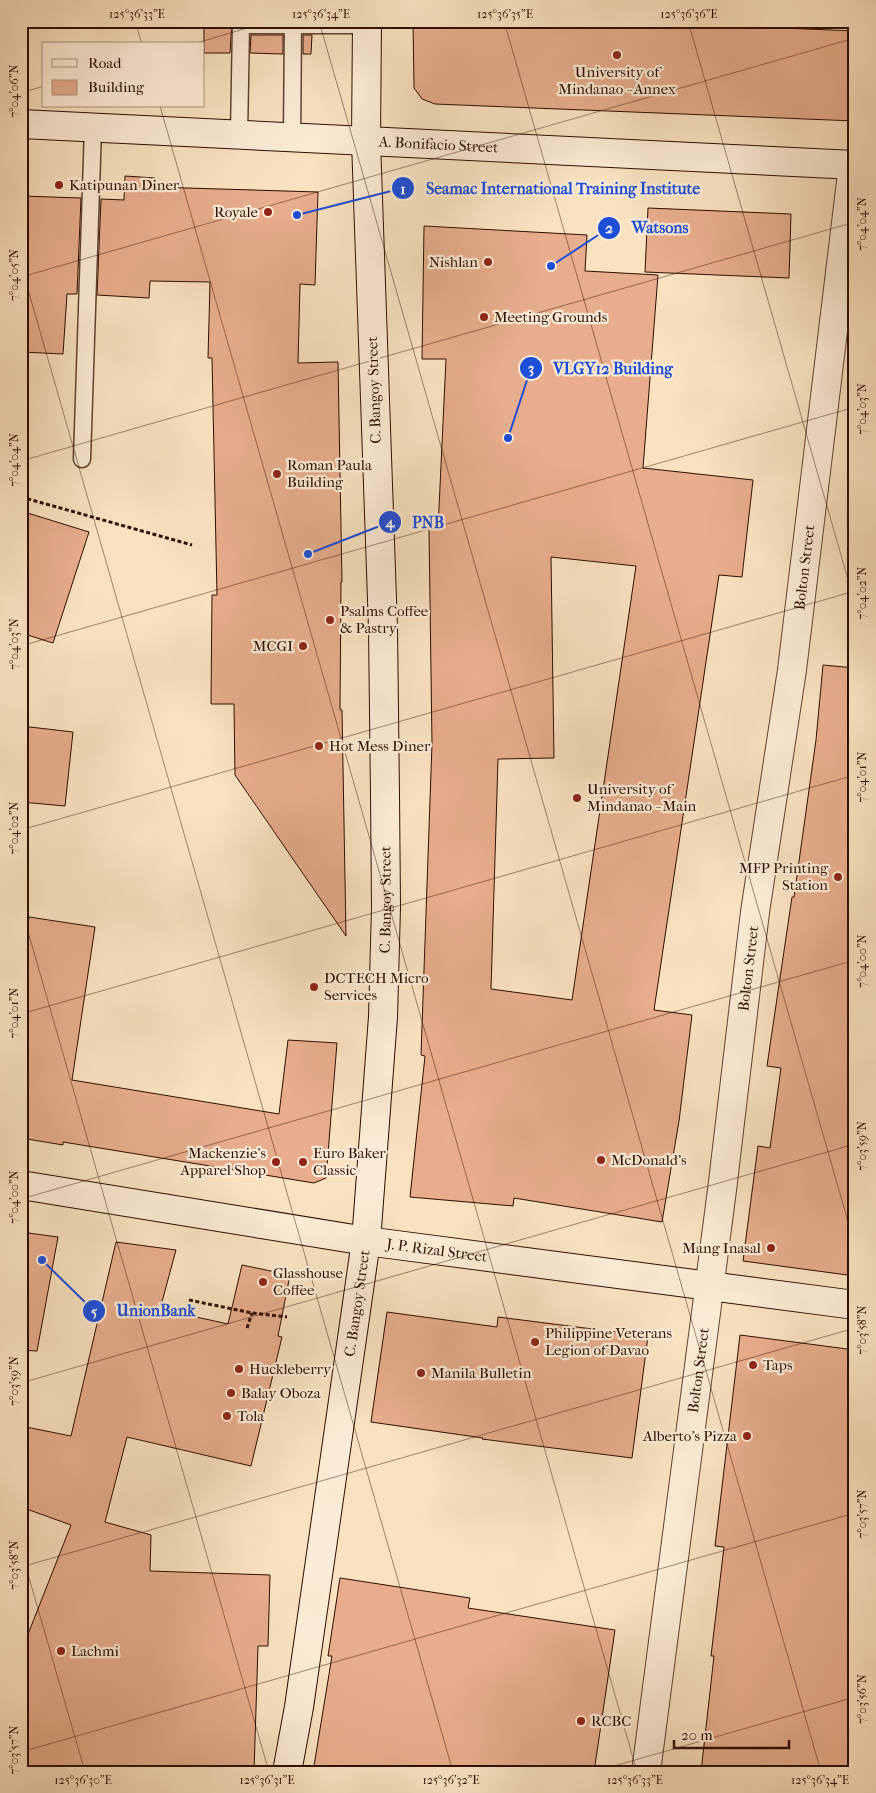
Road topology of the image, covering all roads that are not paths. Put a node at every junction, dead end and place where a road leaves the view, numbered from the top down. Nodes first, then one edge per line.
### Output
1 (366, 23) edge
2 (293, 26) junction
3 (21, 124) edge
4 (92, 128) junction
5 (239, 135) junction
6 (292, 138) junction
7 (366, 141) junction
8 (854, 165) edge
9 (82, 458) dead end
10 (21, 1185) edge
11 (366, 1241) junction
12 (708, 1285) junction
13 (855, 1305) edge
14 (287, 1772) edge
15 (646, 1772) edge

1 - 2 lane
1 - 7 street, C. Bangoy Street
2 - 5 lane
2 - 6 lane
3 - 4 street, A. Bonifacio Street
4 - 5 street, A. Bonifacio Street
4 - 9 lane
5 - 6 street, A. Bonifacio Street
6 - 7 street, A. Bonifacio Street
7 - 8 street, A. Bonifacio Street
7 - 11 street, C. Bangoy Street
8 - 12 street, Bolton Street
10 - 11 street, J. P. Rizal Street
11 - 12 street, J. P. Rizal Street
11 - 14 street, C. Bangoy Street
12 - 13 street, J. P. Rizal Street
12 - 15 street, Bolton Street

